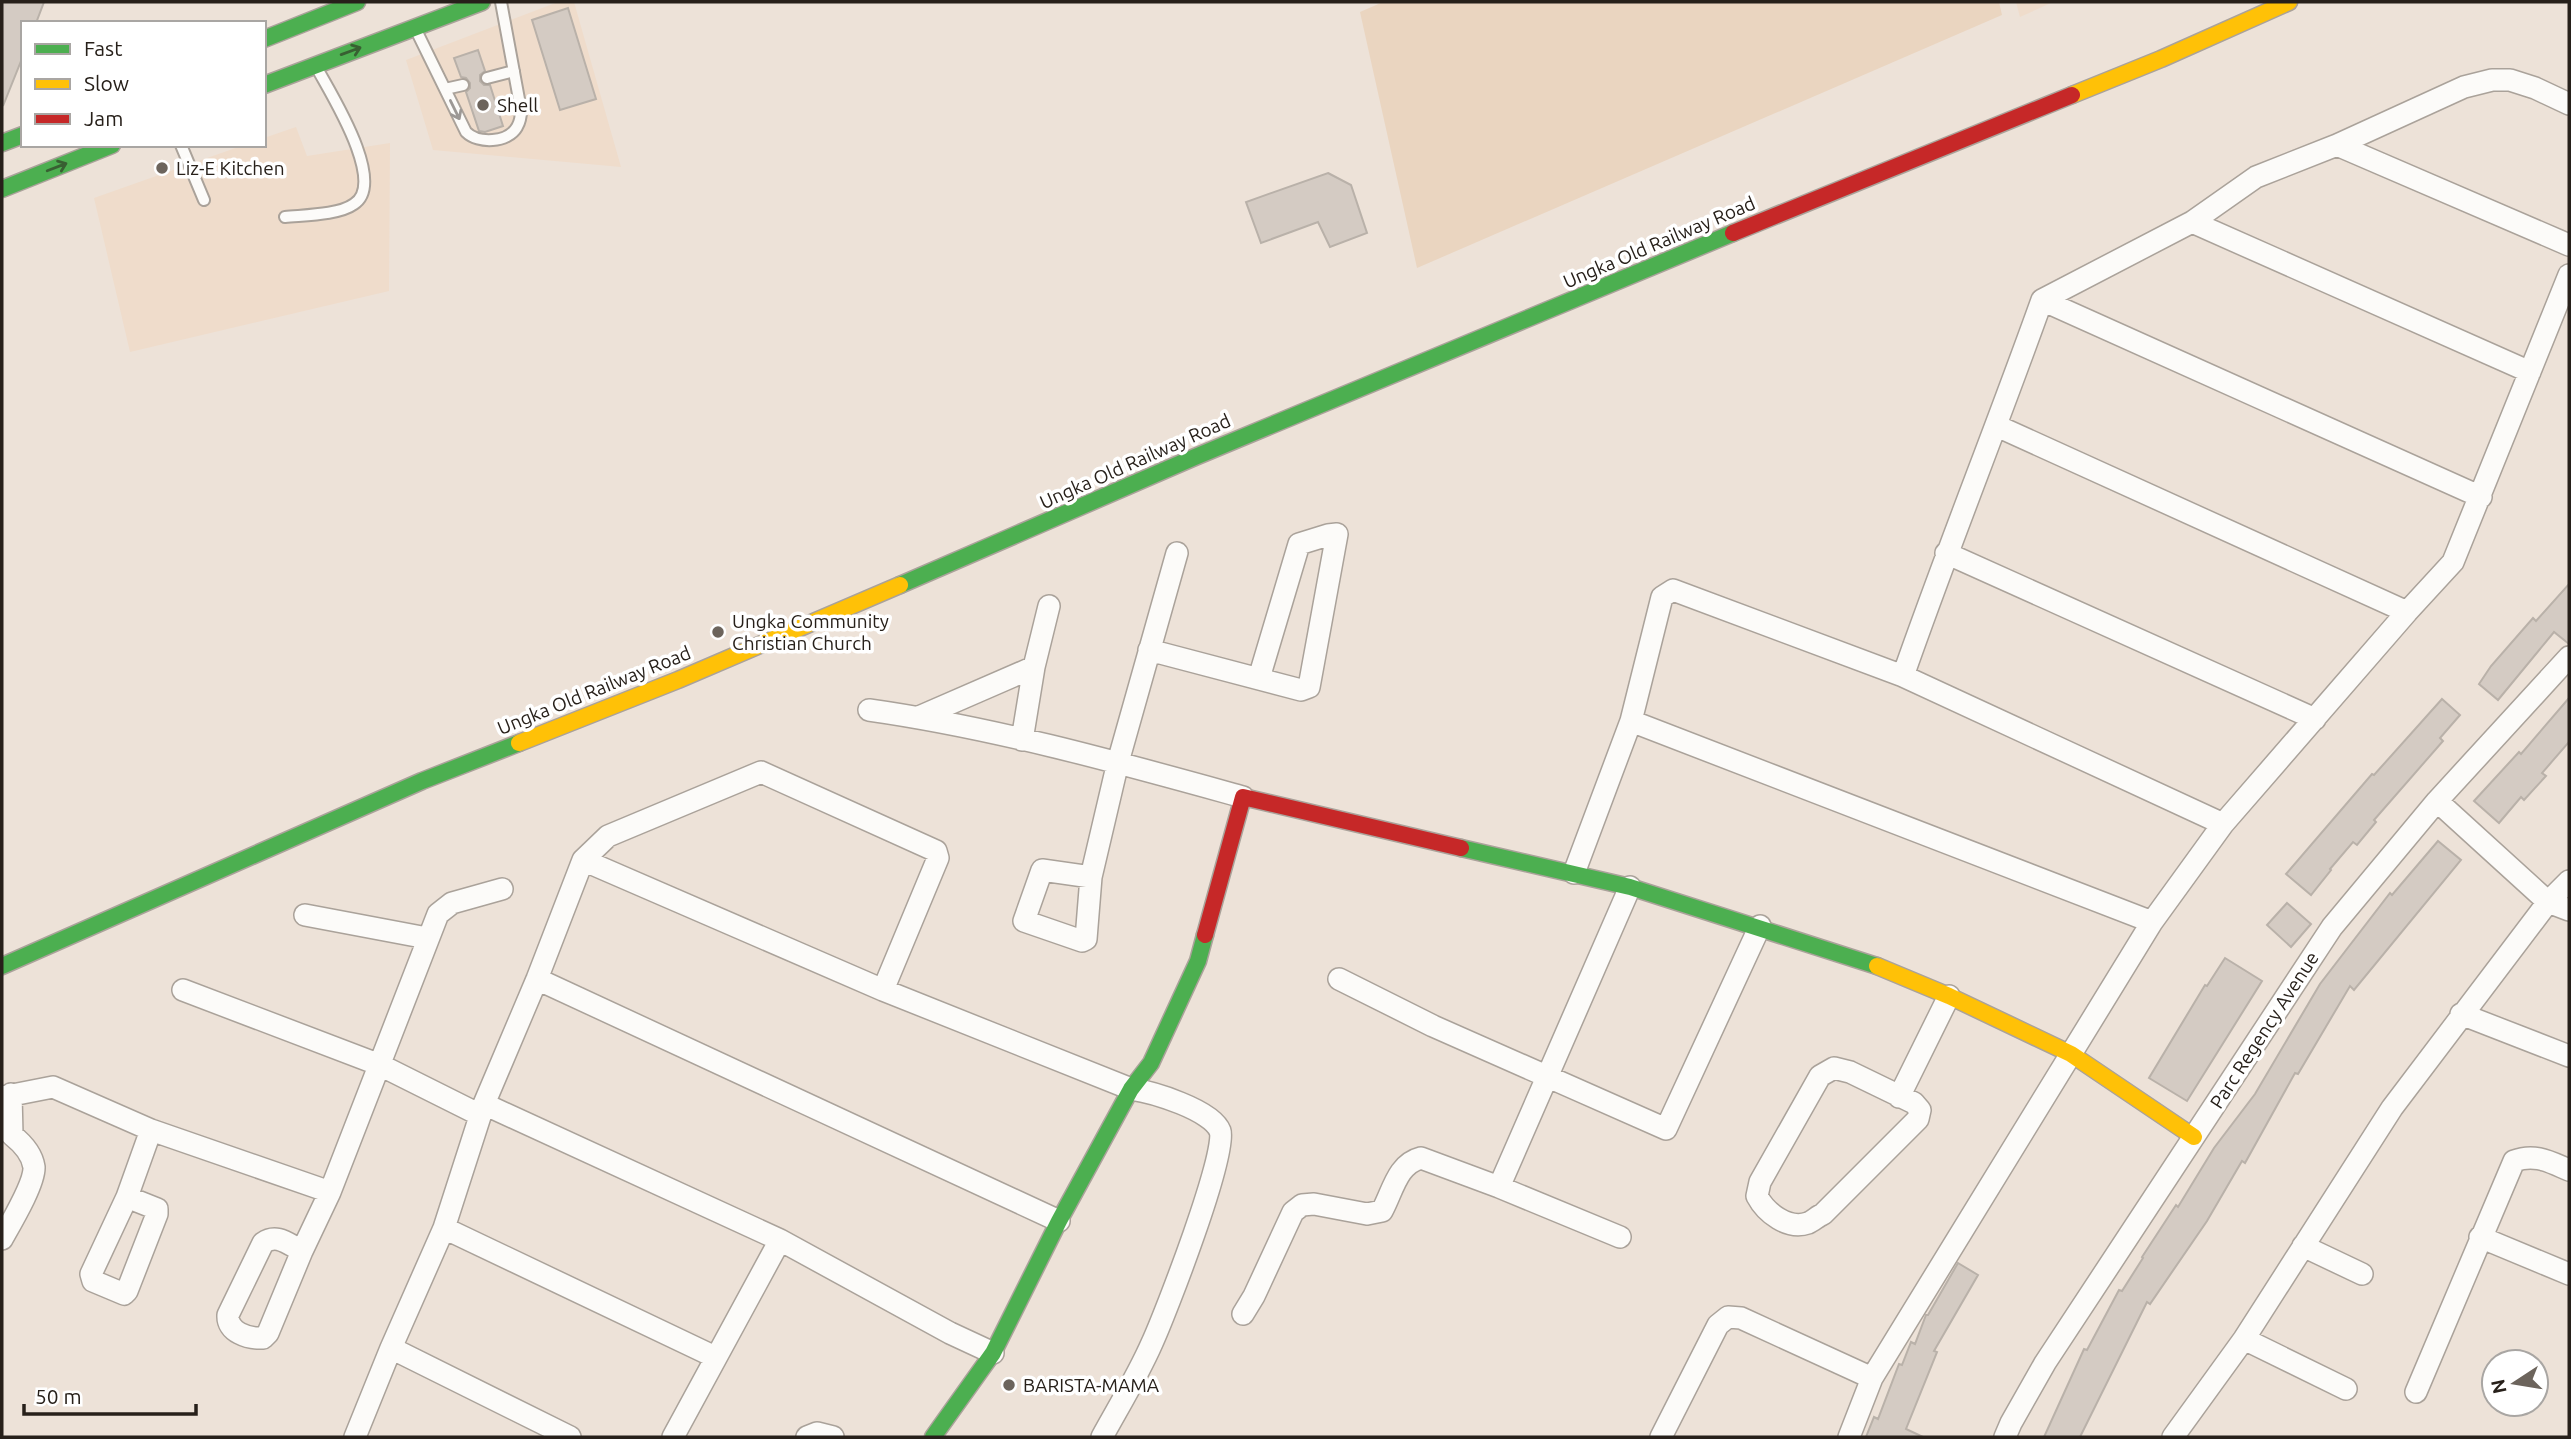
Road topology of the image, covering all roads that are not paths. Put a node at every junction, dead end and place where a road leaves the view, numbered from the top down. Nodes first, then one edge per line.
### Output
1 (357, 2) edge
2 (482, 2) edge
3 (500, 2) edge
4 (2289, 2) edge
5 (415, 27) junction
6 (266, 38) edge
7 (316, 64) junction
8 (514, 71) junction
9 (487, 78) dead end
10 (266, 84) edge
11 (463, 85) dead end
12 (445, 89) junction
13 (2569, 104) edge
14 (21, 136) edge
15 (2, 143) edge
16 (2337, 145) junction
17 (107, 147) edge
18 (182, 147) edge
19 (2, 189) edge
20 (204, 200) dead end
21 (285, 217) dead end
22 (2192, 222) junction
23 (2569, 245) edge
24 (2569, 275) edge
25 (2042, 299) junction
26 (2530, 372) junction
27 (1997, 426) junction
28 (2481, 497) junction
29 (1177, 553) dead end
30 (1946, 553) junction
31 (1049, 606) dead end
32 (2407, 612) junction
33 (1149, 650) junction
34 (2569, 657) edge
35 (1034, 667) junction
36 (1903, 676) junction
37 (1259, 678) junction
38 (869, 710) dead end
39 (919, 717) junction
40 (2315, 719) junction
41 (1631, 721) junction
42 (1021, 740) junction
43 (1118, 762) junction
44 (1243, 797) junction
45 (2437, 800) junction
46 (2223, 824) junction
47 (583, 860) junction
48 (1574, 873) junction
49 (1091, 877) dead end
50 (2569, 881) edge
51 (1630, 887) junction
52 (502, 889) dead end
53 (2548, 902) junction
54 (2569, 910) edge
55 (305, 915) dead end
56 (2152, 922) junction
57 (1760, 926) junction
58 (427, 938) junction
59 (2, 966) edge
60 (537, 979) junction
61 (1339, 979) dead end
62 (183, 990) dead end
63 (883, 990) junction
64 (1949, 996) junction
65 (2461, 1014) junction
66 (2071, 1054) junction
67 (2569, 1056) edge
68 (380, 1065) junction
69 (1549, 1076) junction
70 (1131, 1089) junction
71 (6, 1096) edge
72 (1899, 1097) junction
73 (482, 1110) junction
74 (151, 1130) junction
75 (2194, 1137) junction
76 (7, 1138) edge
77 (2569, 1170) edge
78 (1499, 1187) junction
79 (330, 1192) junction
80 (127, 1197) dead end
81 (1059, 1221) junction
82 (443, 1228) junction
83 (1620, 1237) dead end
84 (2480, 1237) junction
85 (2, 1239) edge
86 (780, 1240) junction
87 (2303, 1246) junction
88 (302, 1251) junction
89 (2362, 1274) dead end
90 (2569, 1274) edge
91 (1243, 1314) dead end
92 (2244, 1339) junction
93 (391, 1348) junction
94 (993, 1353) junction
95 (715, 1357) junction
96 (1872, 1378) junction
97 (2346, 1389) dead end
98 (2416, 1392) dead end
99 (1666, 1436) edge
100 (355, 1437) edge
101 (570, 1437) edge
102 (673, 1437) edge
103 (807, 1437) edge
104 (833, 1437) edge
105 (933, 1437) edge
106 (1102, 1437) edge
107 (1849, 1437) edge
108 (2006, 1437) edge
109 (2173, 1437) edge

1 - 6 street
2 - 5 street
3 - 8 lane
4 - 59 street, Ungka Old Railway Road
7 -> 5 street
5 - 12 lane
7 - 10 street
7 - 21 lane
8 - 9 lane
12 -> 8 lane
11 - 12 lane
13 - 16 street
14 - 15 street
16 - 22 street
16 - 23 street
19 -> 17 street
18 - 20 lane
22 - 25 street
22 - 26 street
24 - 26 street
25 - 27 street
25 - 28 street
26 - 28 street
27 - 30 street
27 - 32 street
28 - 32 street
29 - 33 street
30 - 36 street
30 - 40 street
31 - 35 street
32 - 40 street
33 - 37 street
33 - 43 street
34 - 45 street, Parc Regency Avenue
35 - 39 street
35 - 42 street
36 - 41 street
36 - 46 street
37 - 37 street
38 - 39 street
39 - 42 street
40 - 46 street
41 - 48 street
41 - 56 street
42 - 43 street
43 - 44 street
43 - 49 street
44 - 48 street
44 - 70 street
45 - 53 street
45 - 75 street, Parc Regency Avenue
46 - 56 street
47 - 60 street
47 - 63 street
47 - 63 street
48 - 51 street
50 - 53 street
51 - 57 street
51 - 69 street
52 - 58 street
53 - 54 street
53 - 65 street
55 - 58 street
56 - 66 street
57 - 64 street
57 - 69 street
58 - 68 street
60 - 73 street
60 - 81 street
61 - 69 street
62 - 68 street
63 - 70 street
64 - 66 street
64 - 72 street
65 - 67 street
65 - 87 street
66 - 75 street
66 - 96 street
68 - 73 street
68 - 79 street
69 - 78 street
70 - 81 street
70 - 106 street
71 - 74 street
71 - 76 street
72 - 72 street
73 - 82 street
73 - 86 street
74 - 79 street
74 - 80 street
75 - 108 street, Parc Regency Avenue
76 - 85 street
77 - 84 street
78 - 83 street
78 - 91 street
79 - 88 street
81 - 94 street
82 - 93 street
82 - 95 street
84 - 90 street
84 - 98 street
86 - 94 street
86 - 95 street
87 - 89 street
87 - 92 street
88 - 88 street
92 - 97 street
92 - 109 street
93 - 100 street
93 - 101 street
94 - 105 street
95 - 102 street
96 - 99 street
96 - 107 street
103 - 104 street

